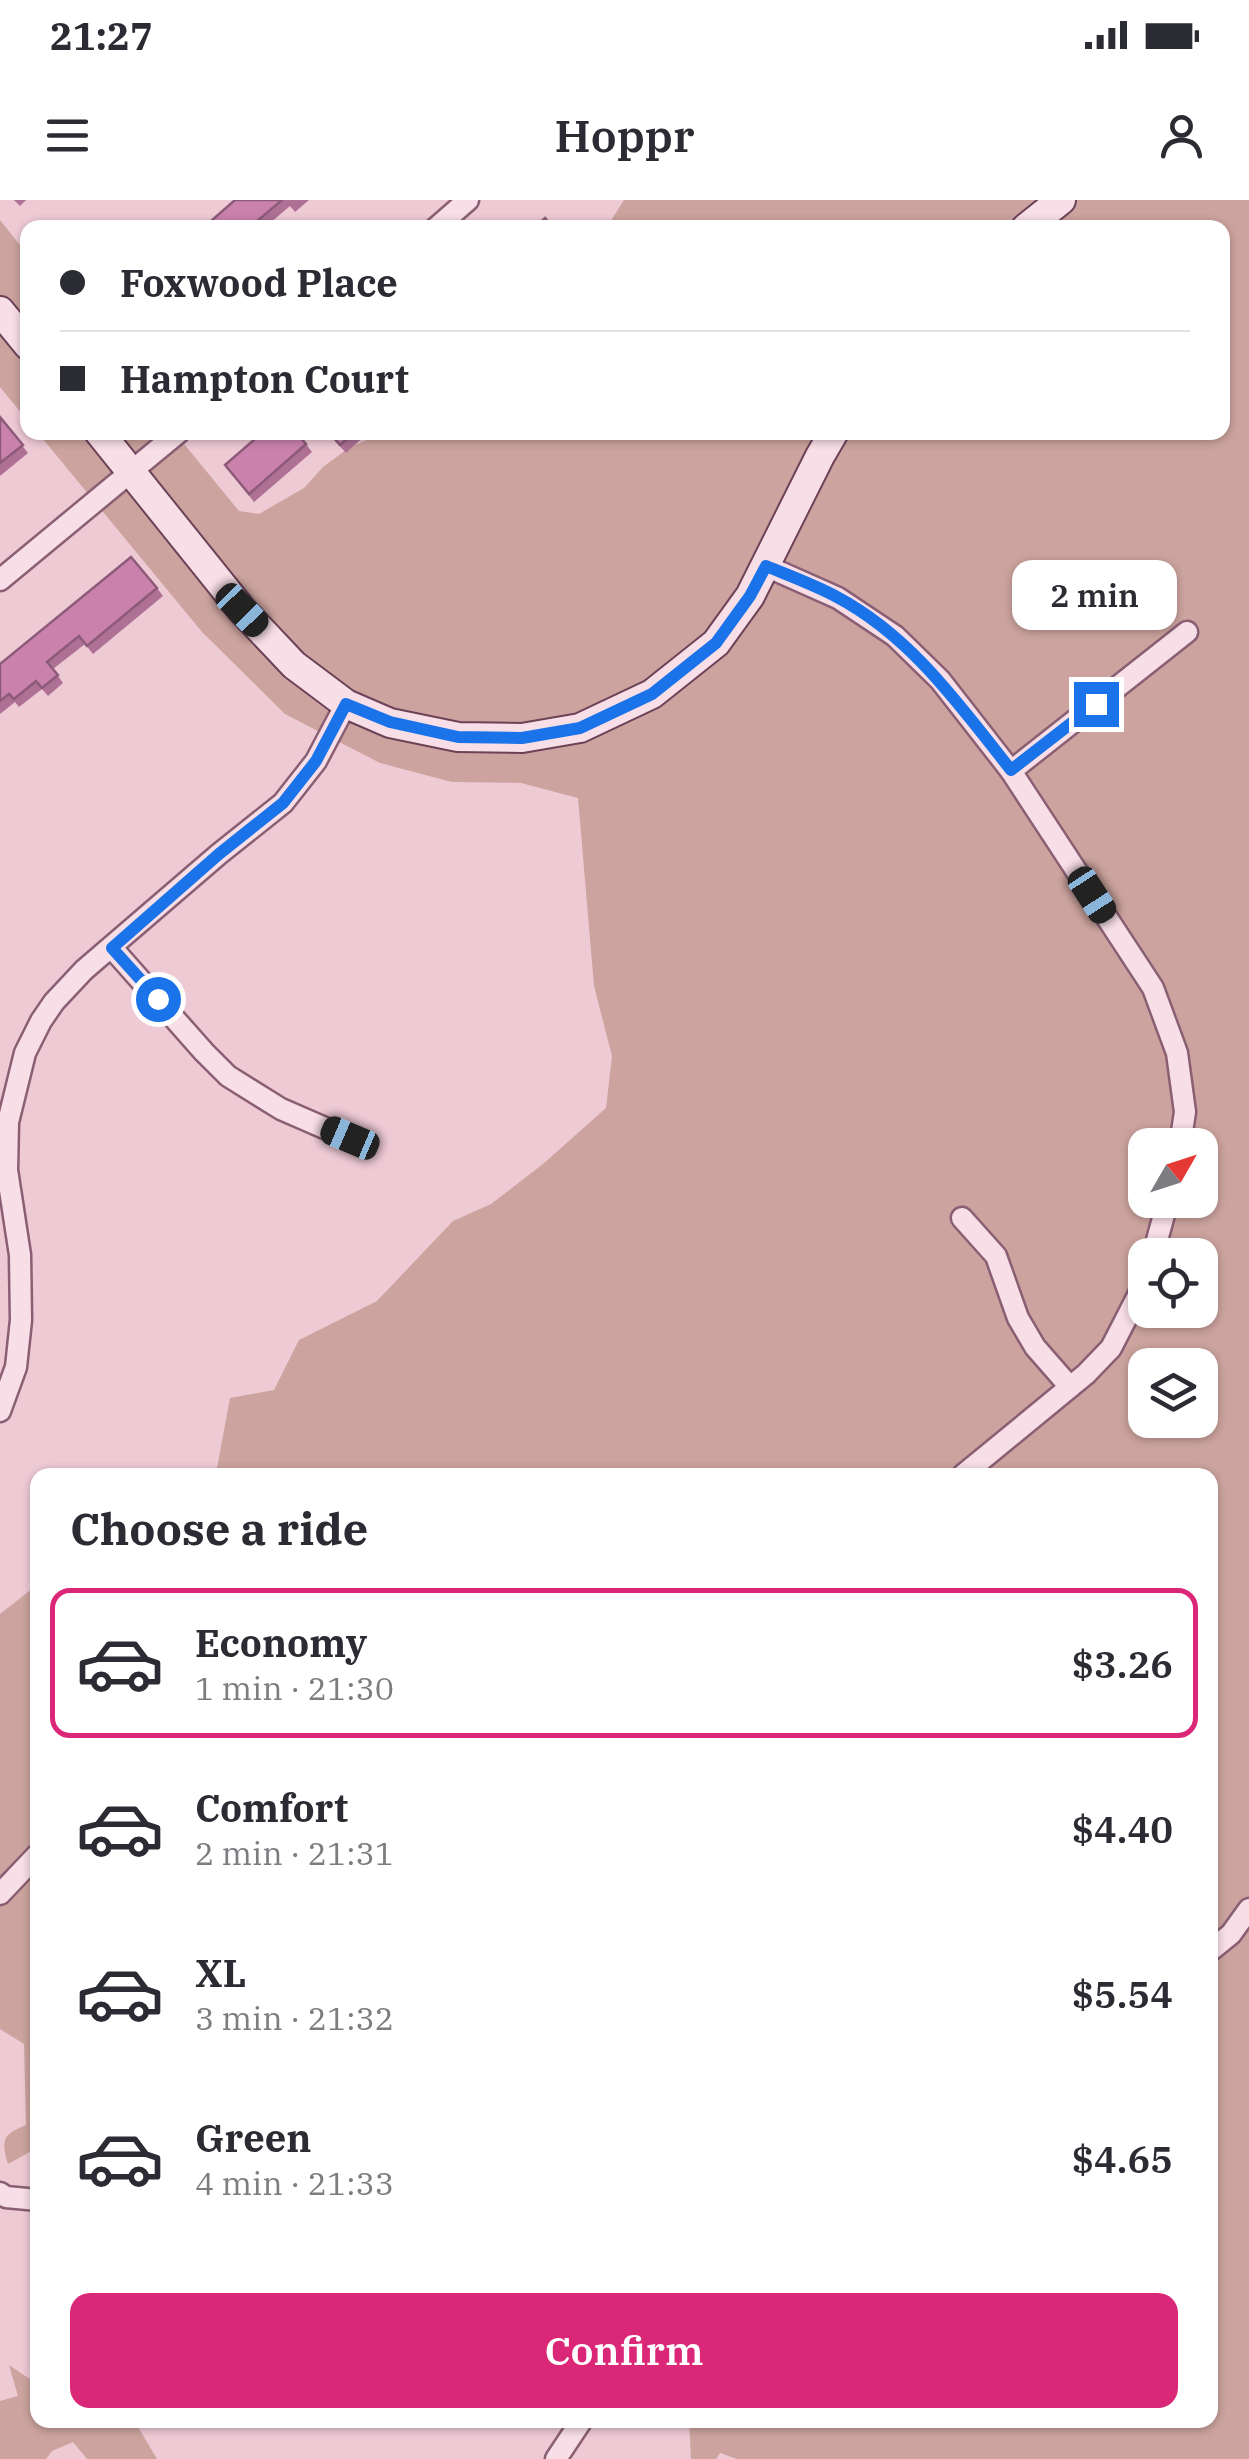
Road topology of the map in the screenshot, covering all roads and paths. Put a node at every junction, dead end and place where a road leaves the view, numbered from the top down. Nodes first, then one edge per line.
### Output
1 (468, 200) edge
2 (1061, 200) edge
3 (445, 220) edge
4 (1036, 220) edge
5 (0, 311) edge
6 (20, 335) edge
7 (105, 440) edge
8 (171, 440) edge
9 (829, 440) edge
10 (132, 473) junction
11 (766, 566) junction
12 (0, 580) edge
13 (1187, 632) dead end
14 (346, 704) junction
15 (1011, 770) junction
16 (112, 948) junction
17 (1183, 1128) edge
18 (350, 1138) dead end
19 (962, 1218) dead end
20 (1128, 1314) edge
21 (1070, 1388) junction
22 (0, 1411) edge
23 (972, 1468) edge
24 (30, 1862) edge
25 (0, 1894) edge
26 (1249, 1909) edge
27 (1218, 1945) edge
28 (0, 2192) edge
29 (30, 2199) edge
30 (577, 2428) edge
31 (556, 2459) edge

1 - 3 street
2 - 4 street
5 - 6 street
7 - 10 street
8 - 10 street
9 - 11 street
10 - 12 street
10 - 14 street
11 - 14 street
11 - 15 street
13 - 15 street
14 - 16 street
15 - 17 street
16 - 18 street
16 - 22 street
19 - 21 street
20 - 21 street
21 - 23 street
24 - 25 street
26 - 27 street
28 - 29 street
30 - 31 street

